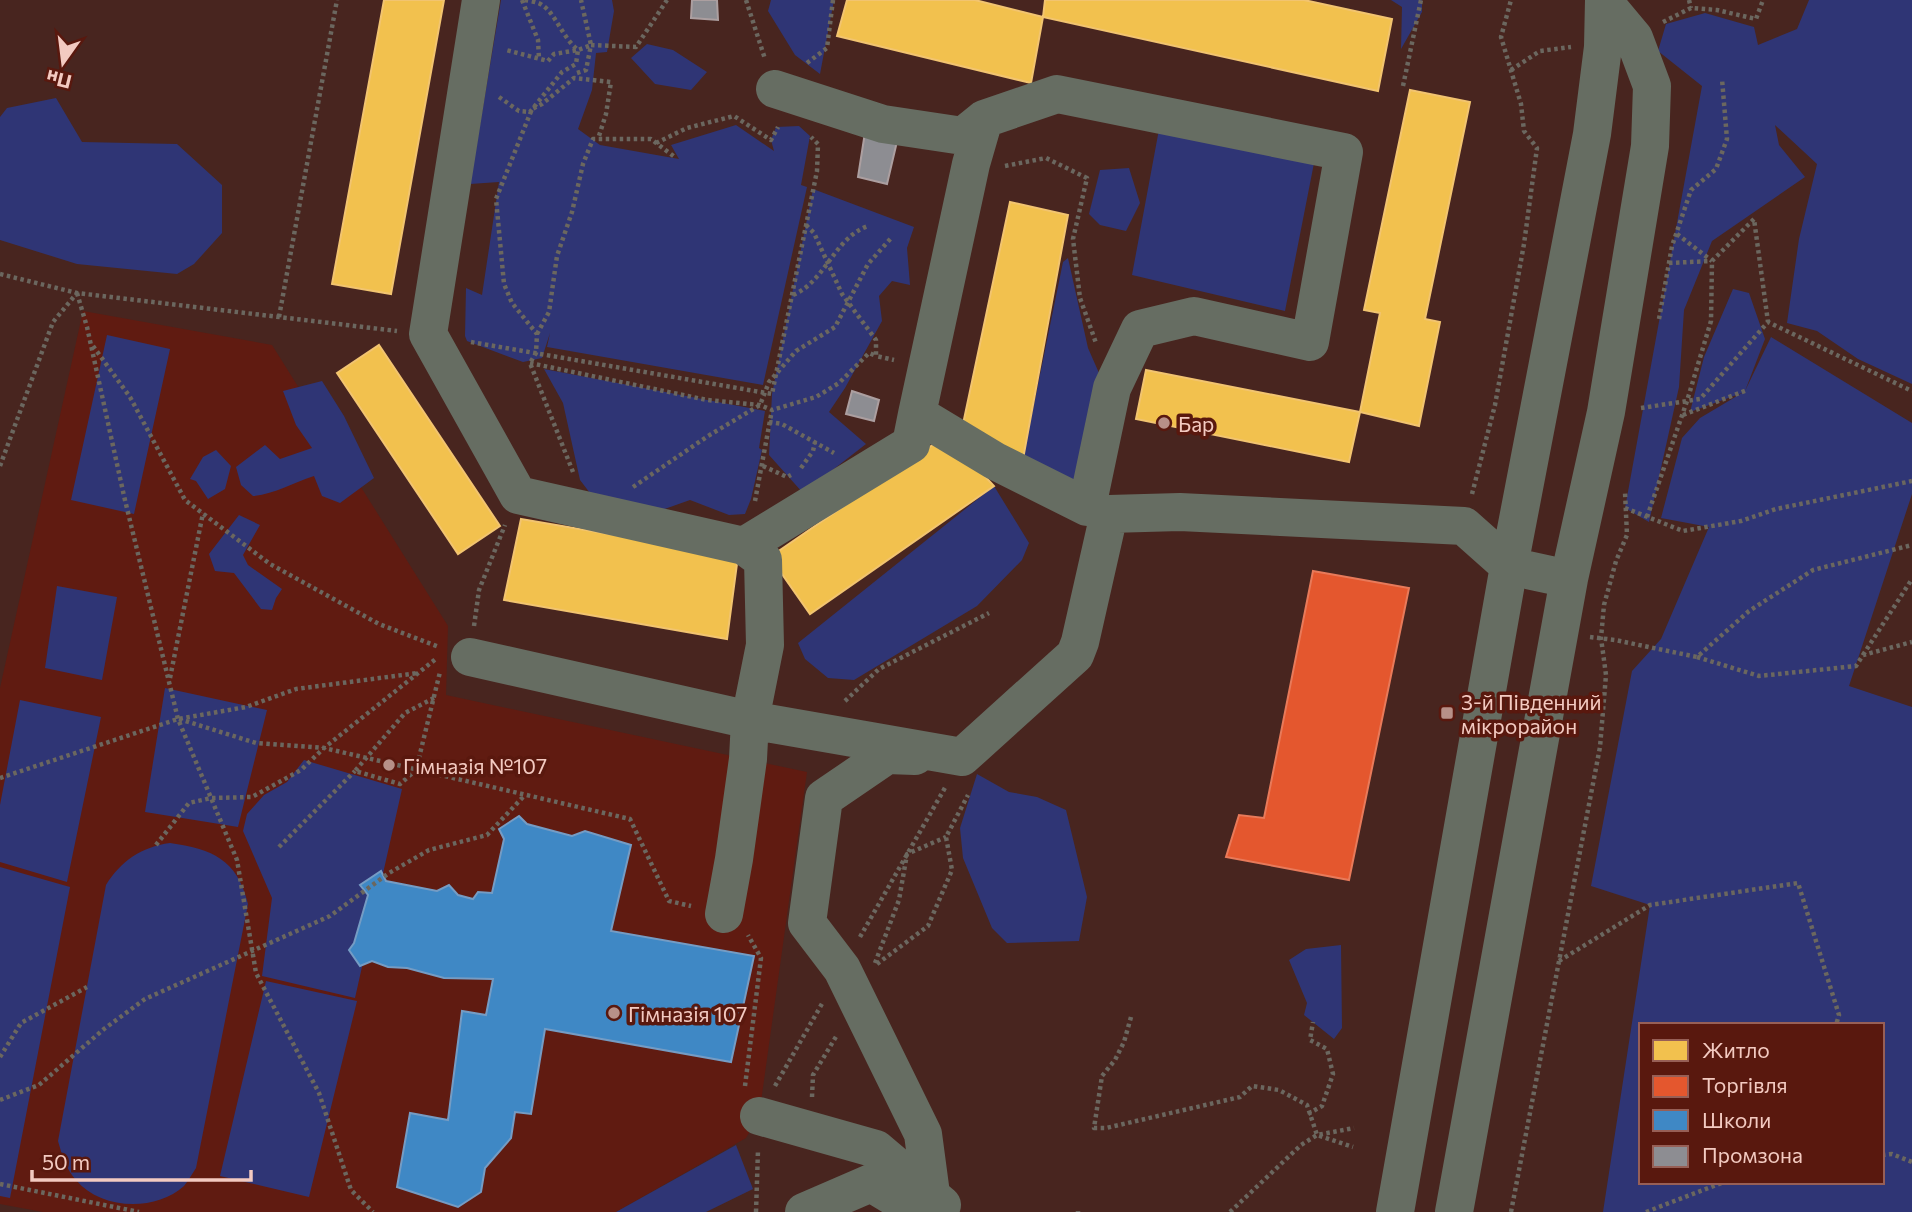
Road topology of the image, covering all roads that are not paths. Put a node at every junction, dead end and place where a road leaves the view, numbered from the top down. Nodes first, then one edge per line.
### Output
1 (481, 0) edge
2 (1604, 1) edge
3 (1618, 40) junction
4 (775, 89) road end
5 (984, 119) junction
6 (917, 414) junction
7 (1098, 510) junction
8 (744, 546) junction
9 (1509, 566) junction
10 (1569, 579) junction
11 (458, 653) road end
12 (750, 720) junction
13 (962, 757) junction
14 (724, 914) road end
15 (759, 1116) road end
16 (933, 1206) edge
17 (804, 1212) edge
18 (1395, 1212) edge
19 (1454, 1212) edge

1 - 8 street
2 - 3 street
3 - 9 street
3 - 10 street
4 - 5 street
5 - 6 street
5 - 7 street
6 - 7 street
6 - 8 street
7 - 9 street
7 - 13 street
8 - 12 street
9 - 10 street
9 - 18 street
10 - 19 street
11 - 12 street
12 - 13 street
12 - 14 street
13 - 16 street
15 - 16 street
16 - 17 street

